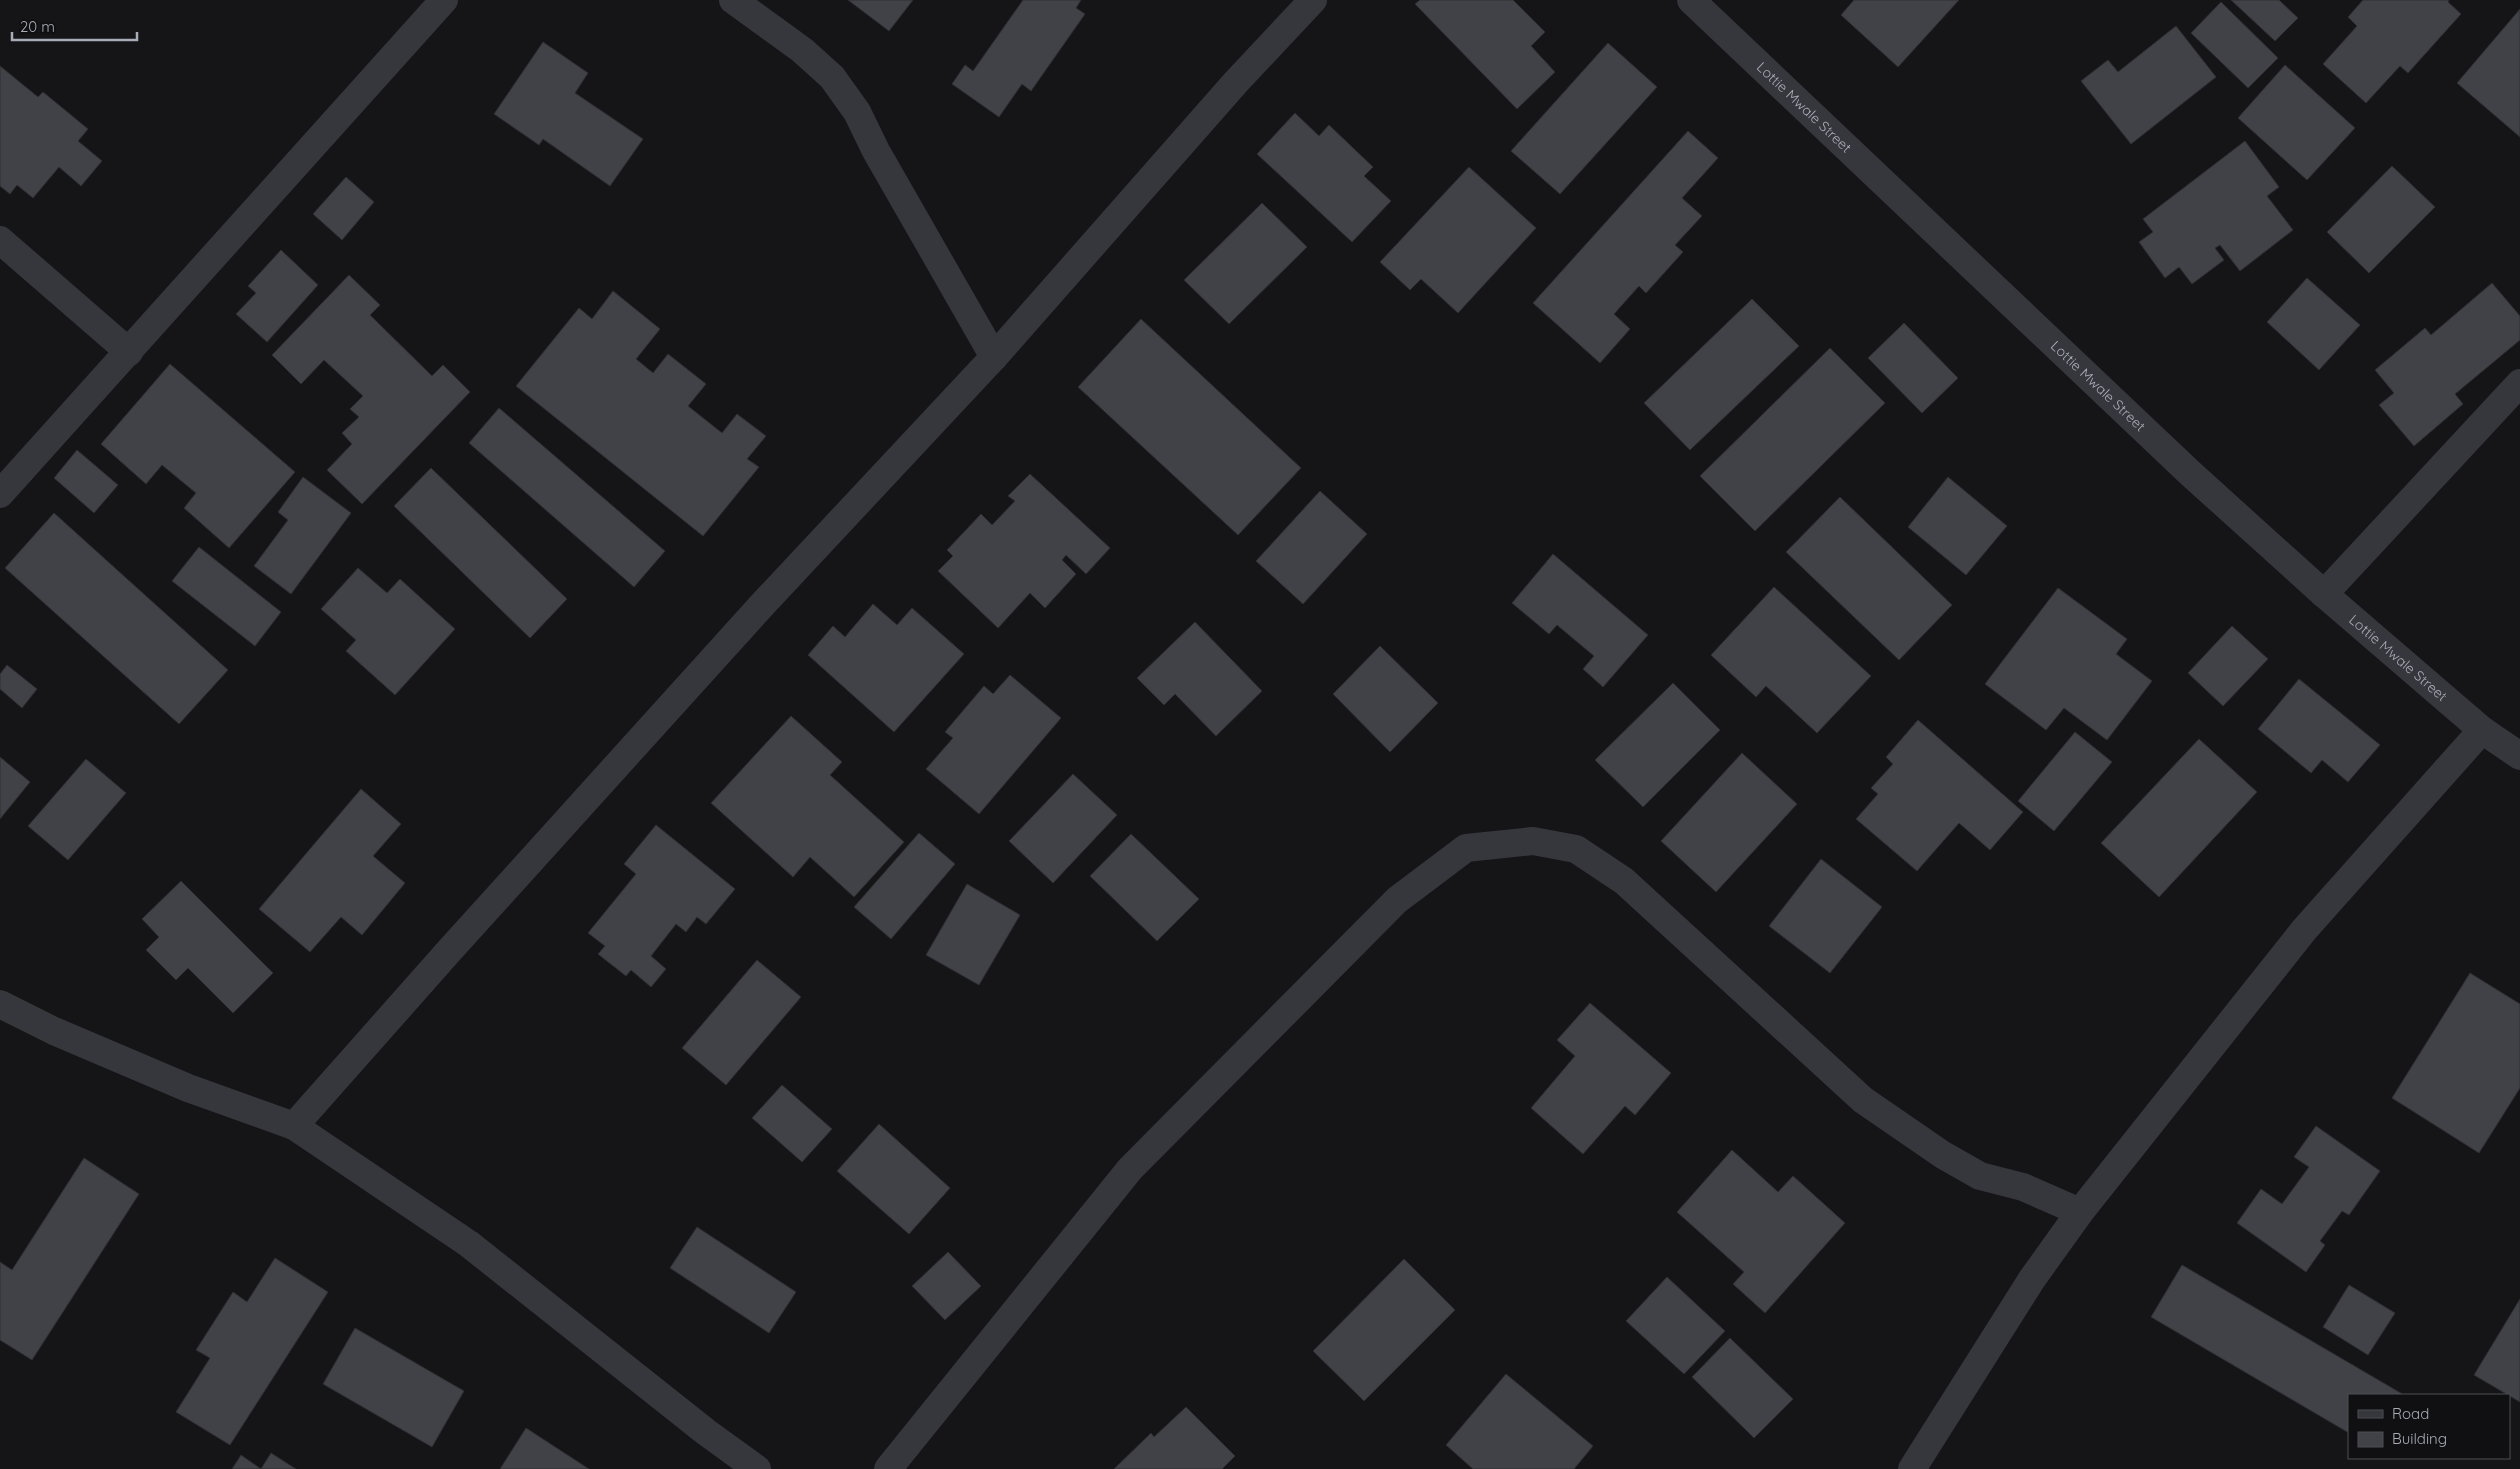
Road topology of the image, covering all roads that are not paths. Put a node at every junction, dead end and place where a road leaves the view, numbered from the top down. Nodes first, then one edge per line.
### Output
1 (444, 0) edge
2 (733, 0) edge
3 (1313, 0) edge
4 (1691, 0) edge
5 (0, 240) edge
6 (129, 352) junction
7 (994, 356) junction
8 (2520, 383) edge
9 (0, 494) edge
10 (2324, 594) junction
11 (2482, 730) junction
12 (2520, 756) edge
13 (0, 1004) edge
14 (294, 1126) junction
15 (2080, 1212) junction
16 (758, 1469) edge
17 (888, 1469) edge
18 (1912, 1469) edge

1 - 6 street
2 - 7 street
3 - 7 street
4 - 10 street, Lottie Mwale Street
5 - 6 street
6 - 9 street
7 - 14 street
8 - 10 street
10 - 11 street, Lottie Mwale Street
11 - 12 street, Lottie Mwale Street
11 - 15 street
13 - 14 street
14 - 16 street
15 - 17 street
15 - 18 street

